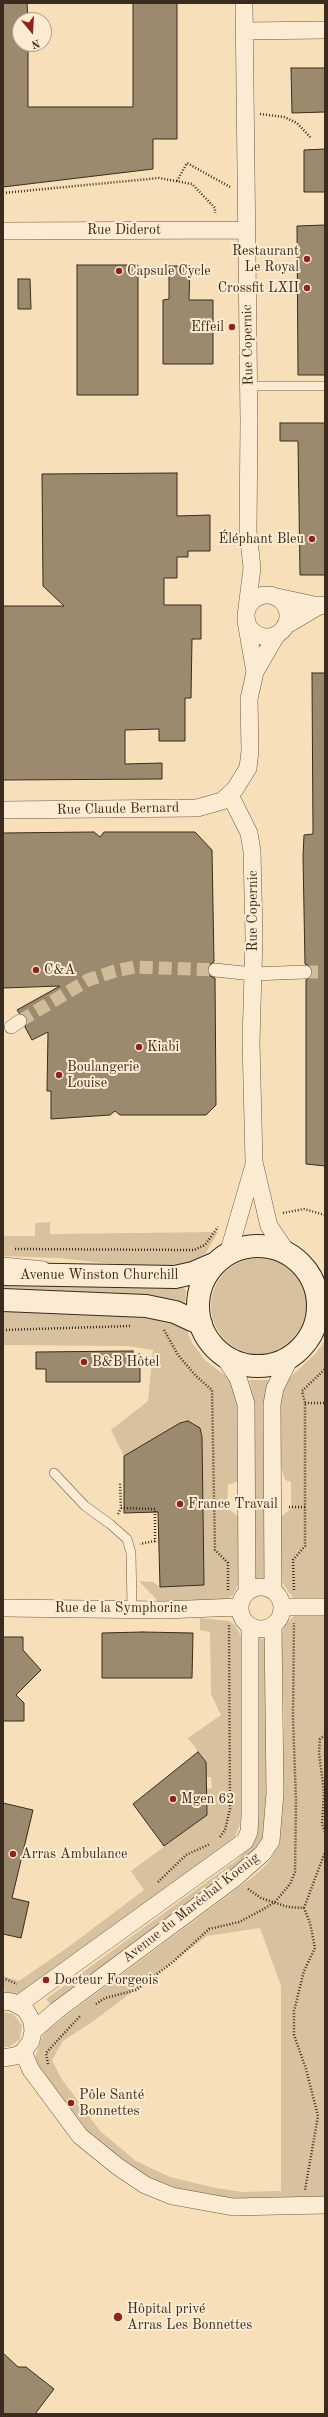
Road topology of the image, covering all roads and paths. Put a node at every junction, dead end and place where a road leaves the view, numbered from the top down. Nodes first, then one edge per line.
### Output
1 (244, 3) edge
2 (325, 30) edge
3 (244, 31) junction
4 (246, 114) junction
5 (311, 138) dead end
6 (177, 181) junction
7 (233, 182) dead end
8 (3, 193) edge
9 (215, 230) junction
10 (246, 230) junction
11 (3, 231) edge
12 (248, 386) junction
13 (325, 386) edge
14 (252, 568) junction
15 (275, 596) junction
16 (322, 605) edge
17 (246, 614) junction
18 (281, 630) junction
19 (255, 672) junction
20 (230, 795) junction
21 (3, 810) edge
22 (215, 970) tunnel mouth
23 (305, 972) tunnel mouth
24 (253, 974) junction
25 (254, 1162) junction
26 (325, 1215) edge
27 (240, 1217) junction
28 (266, 1217) junction
29 (10, 1249) dead end
30 (288, 1254) junction
31 (222, 1259) junction
32 (3, 1262) edge
33 (315, 1271) edge
34 (3, 1274) edge
35 (84, 1276) junction
36 (3, 1300) edge
37 (201, 1324) junction
38 (319, 1324) edge
39 (132, 1326) dead end
40 (158, 1326) dead end
41 (3, 1330) edge
42 (222, 1354) junction
43 (291, 1356) junction
44 (325, 1369) edge
45 (305, 1402) junction
46 (325, 1403) edge
47 (54, 1473) dead end
48 (120, 1483) dead end
49 (121, 1508) junction
50 (110, 1524) junction
51 (130, 1545) junction
52 (228, 1563) dead end
53 (273, 1590) junction
54 (247, 1592) junction
55 (239, 1607) junction
56 (288, 1607) junction
57 (325, 1607) edge
58 (3, 1608) edge
59 (132, 1608) junction
60 (229, 1621) dead end
61 (273, 1626) junction
62 (250, 1627) junction
63 (325, 1735) edge
64 (325, 1832) edge
65 (211, 1844) junction
66 (325, 1852) edge
67 (222, 1858) junction
68 (235, 1878) junction
69 (157, 1883) dead end
70 (275, 1902) junction
71 (304, 1908) junction
72 (3, 1978) edge
73 (21, 1984) dead end
74 (11, 2002) edge
75 (92, 2006) dead end
76 (86, 2010) dead end
77 (33, 2031) junction
78 (23, 2052) junction
79 (3, 2058) edge
80 (48, 2066) dead end
81 (311, 2193) dead end
82 (325, 2204) edge

1 - 3 street, Rue Copernic
2 - 3 street
3 - 4 street, Rue Copernic
4 - 5 path
4 - 10 street, Rue Copernic
6 - 7 path
6 - 8 path
6 - 9 path
9 - 10 street, Rue Diderot
9 - 11 street, Rue Diderot
10 - 12 street, Rue Copernic
12 - 13 lane
12 - 14 street, Rue Copernic
14 - 15 street
14 - 17 street, Rue Copernic
15 - 16 street
15 - 17 street
15 - 18 street
16 - 18 street
17 - 18 street
17 - 19 street, Rue Copernic
18 - 19 street, Rue Copernic
19 - 20 street, Rue Copernic
20 - 21 street, Rue Claude Bernard
20 - 24 street, Rue Copernic
22 - 24 street
23 - 24 street
24 - 25 street, Rue Copernic
25 - 27 street
25 - 28 street
26 - 28 path
27 - 29 path
27 - 31 street
28 - 30 street
30 - 31 main road
30 - 33 main road
31 - 35 main road, Avenue Winston Churchill
31 - 37 main road
32 - 35 lane
33 - 38 main road
34 - 35 main road, Avenue Winston Churchill
36 - 37 main road, Avenue Winston Churchill
37 - 42 main road
38 - 43 main road
39 - 41 path
40 - 52 path
42 - 43 main road
42 - 54 street
43 - 53 street
44 - 45 path
45 - 46 path
45 - 56 path
47 - 50 lane
48 - 49 path
49 - 50 path
49 - 51 path
50 - 51 lane
51 - 59 lane
53 - 54 street
53 - 56 street
54 - 55 street
55 - 59 street, Rue de la Symphorine
55 - 62 street
56 - 57 street
56 - 61 street
56 - 70 path
58 - 59 street, Rue de la Symphorine
60 - 65 path
61 - 62 street
61 - 68 street, Avenue du Maréchal Koenig
62 - 67 street, Avenue du Maréchal Koenig
63 - 64 path
65 - 67 path
65 - 69 path
66 - 71 path
67 - 74 street, Avenue du Maréchal Koenig
68 - 70 path
68 - 77 street, Avenue du Maréchal Koenig
70 - 71 path
70 - 75 path
71 - 81 path
72 - 73 path
74 - 77 street
76 - 80 path
77 - 78 street
78 - 79 street
78 - 82 street

